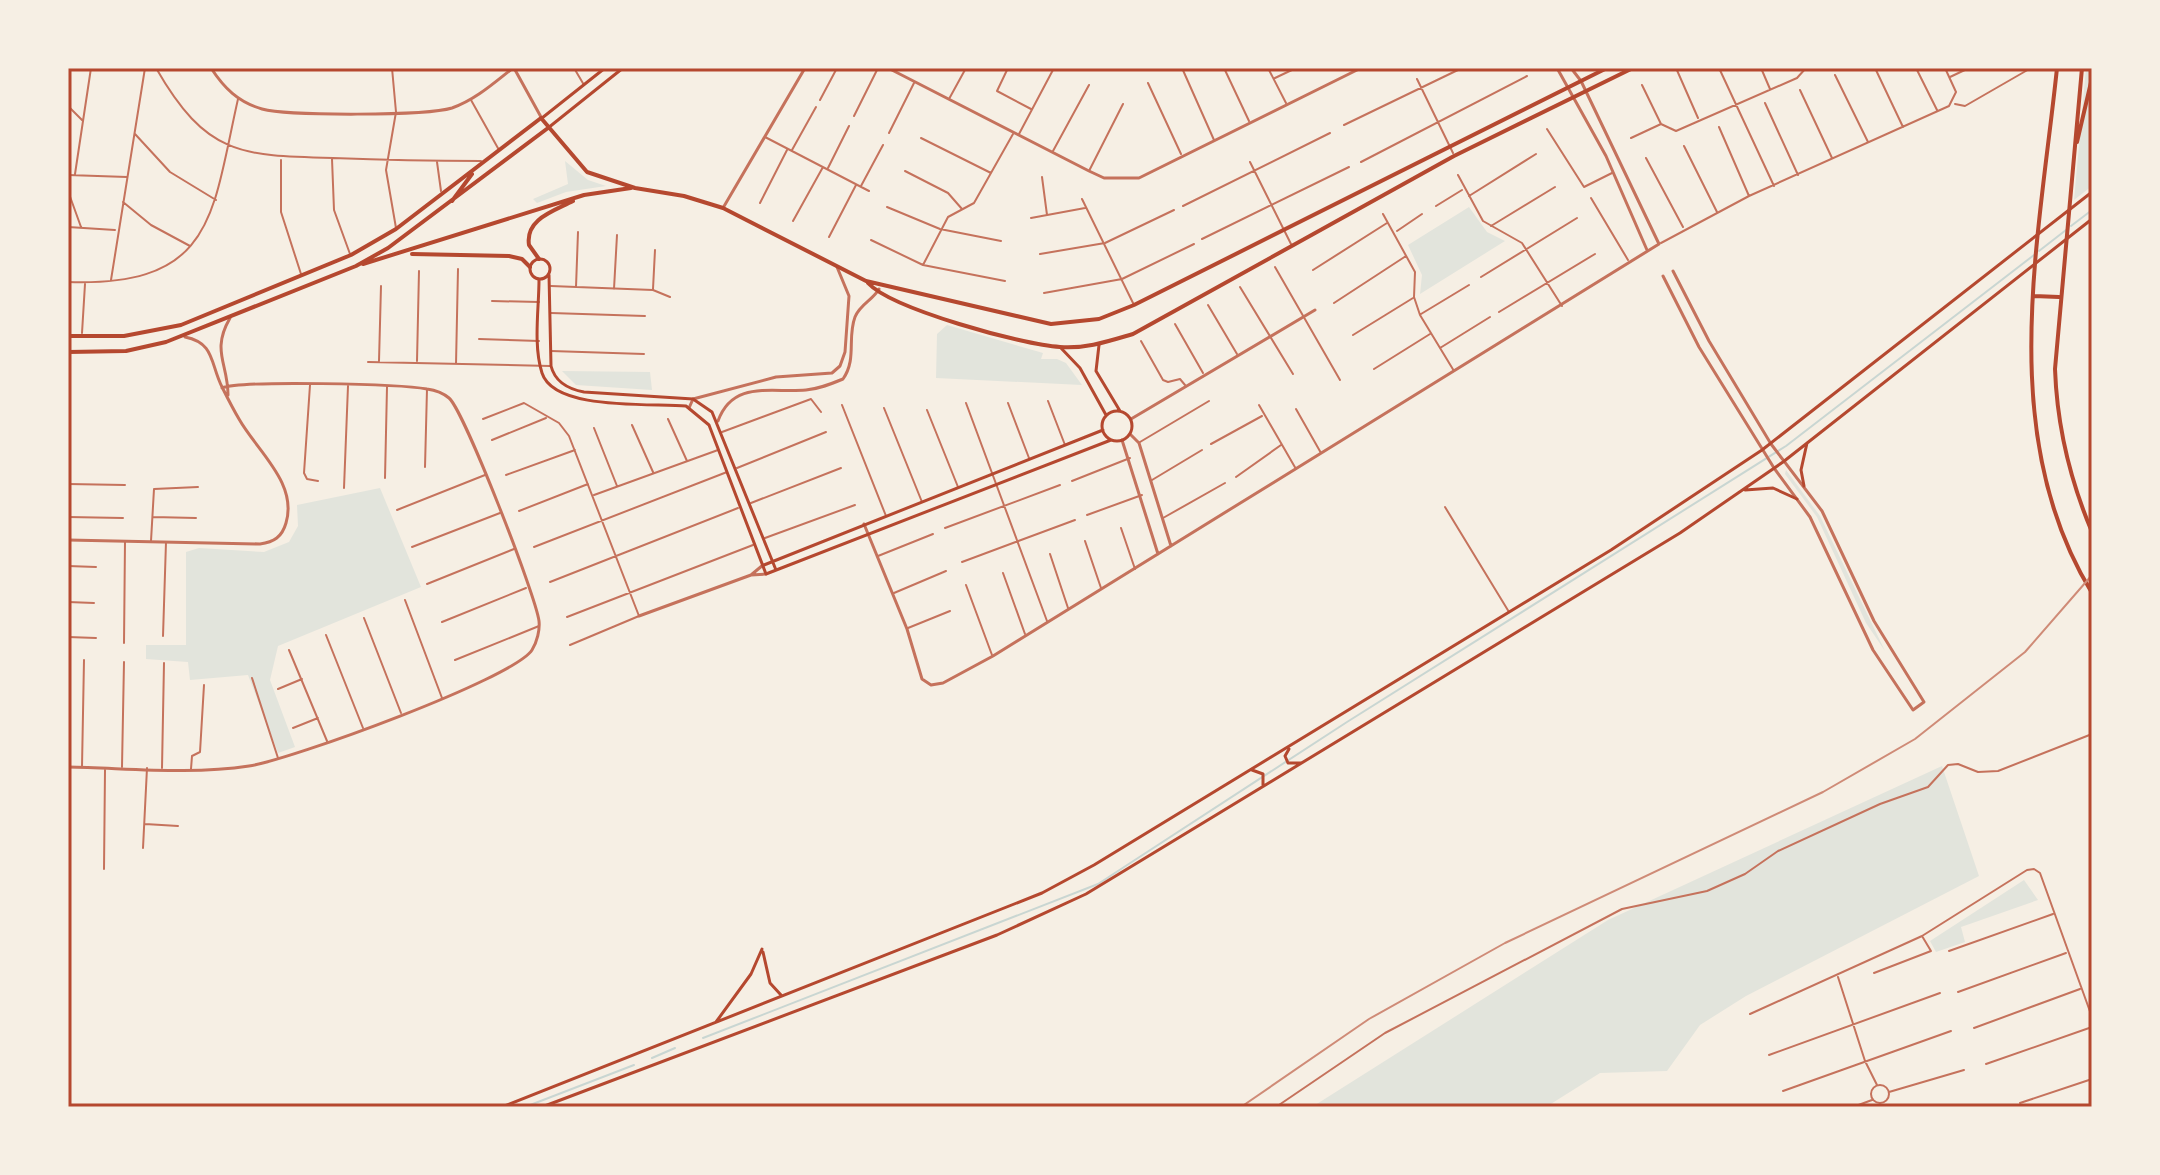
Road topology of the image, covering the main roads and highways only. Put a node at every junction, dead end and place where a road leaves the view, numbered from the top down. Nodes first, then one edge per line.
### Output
1 (605, 68) edge
2 (623, 68) edge
3 (1607, 68) edge
4 (1633, 68) edge
5 (2057, 68) edge
6 (2082, 68) edge
7 (2092, 78) edge
8 (541, 118) junction
9 (548, 128) junction
10 (2072, 167) junction
11 (476, 169) junction
12 (635, 188) junction
13 (2092, 192) edge
14 (584, 195) junction
15 (452, 201) junction
16 (2092, 219) edge
17 (406, 254) junction
18 (539, 259) junction
19 (356, 266) junction
20 (530, 267) junction
21 (549, 275) junction
22 (539, 280) junction
23 (866, 281) junction
24 (2034, 296) junction
25 (2059, 297) junction
26 (68, 336) edge
27 (1099, 345) junction
28 (1060, 347) junction
29 (68, 352) edge
30 (1120, 411) junction
31 (1106, 415) junction
32 (1103, 430) junction
33 (1111, 440) junction
34 (1807, 443) junction
35 (1804, 486) road end
36 (1741, 491) junction
37 (1797, 499) road end
38 (2092, 532) edge
39 (772, 562) junction
40 (763, 565) junction
41 (776, 570) junction
42 (2092, 593) edge
43 (1292, 746) junction
44 (1305, 762) junction
45 (1254, 770) junction
46 (1260, 789) junction
47 (782, 996) junction
48 (714, 1025) junction
49 (502, 1107) edge
50 (542, 1107) edge

1 - 8 main road
2 - 9 main road
3 - 23 main road
4 - 27 main road
5 - 24 main road
6 - 10 main road
7 - 10 main road
8 - 9 main road
8 - 11 main road
9 - 12 main road
9 - 15 main road
10 - 25 main road
11 - 15 main road
11 - 26 main road
12 - 14 main road
12 - 23 main road
13 - 43 main road
14 - 17 main road
14 - 18 main road
15 - 19 main road
16 - 34 main road
17 - 19 main road
17 - 20 main road
18 - 20 main road
18 - 21 main road
19 - 29 main road
20 - 22 main road
21 - 22 main road
21 - 39 main road
22 - 40 main road
23 - 28 main road
24 - 25 main road
24 - 42 main road
25 - 38 main road
27 - 28 main road
27 - 30 main road
28 - 31 main road
30 - 31 main road
30 - 33 main road
31 - 32 main road
32 - 33 main road
32 - 39 main road
33 - 41 main road
34 - 35 main road
34 - 36 main road
36 - 37 main road
36 - 44 main road
39 - 40 main road
39 - 41 main road
40 - 41 main road
43 - 44 main road
43 - 45 main road
44 - 46 main road
45 - 46 main road
45 - 47 main road
46 - 50 main road
47 - 48 main road
47 - 48 main road
48 - 49 main road

